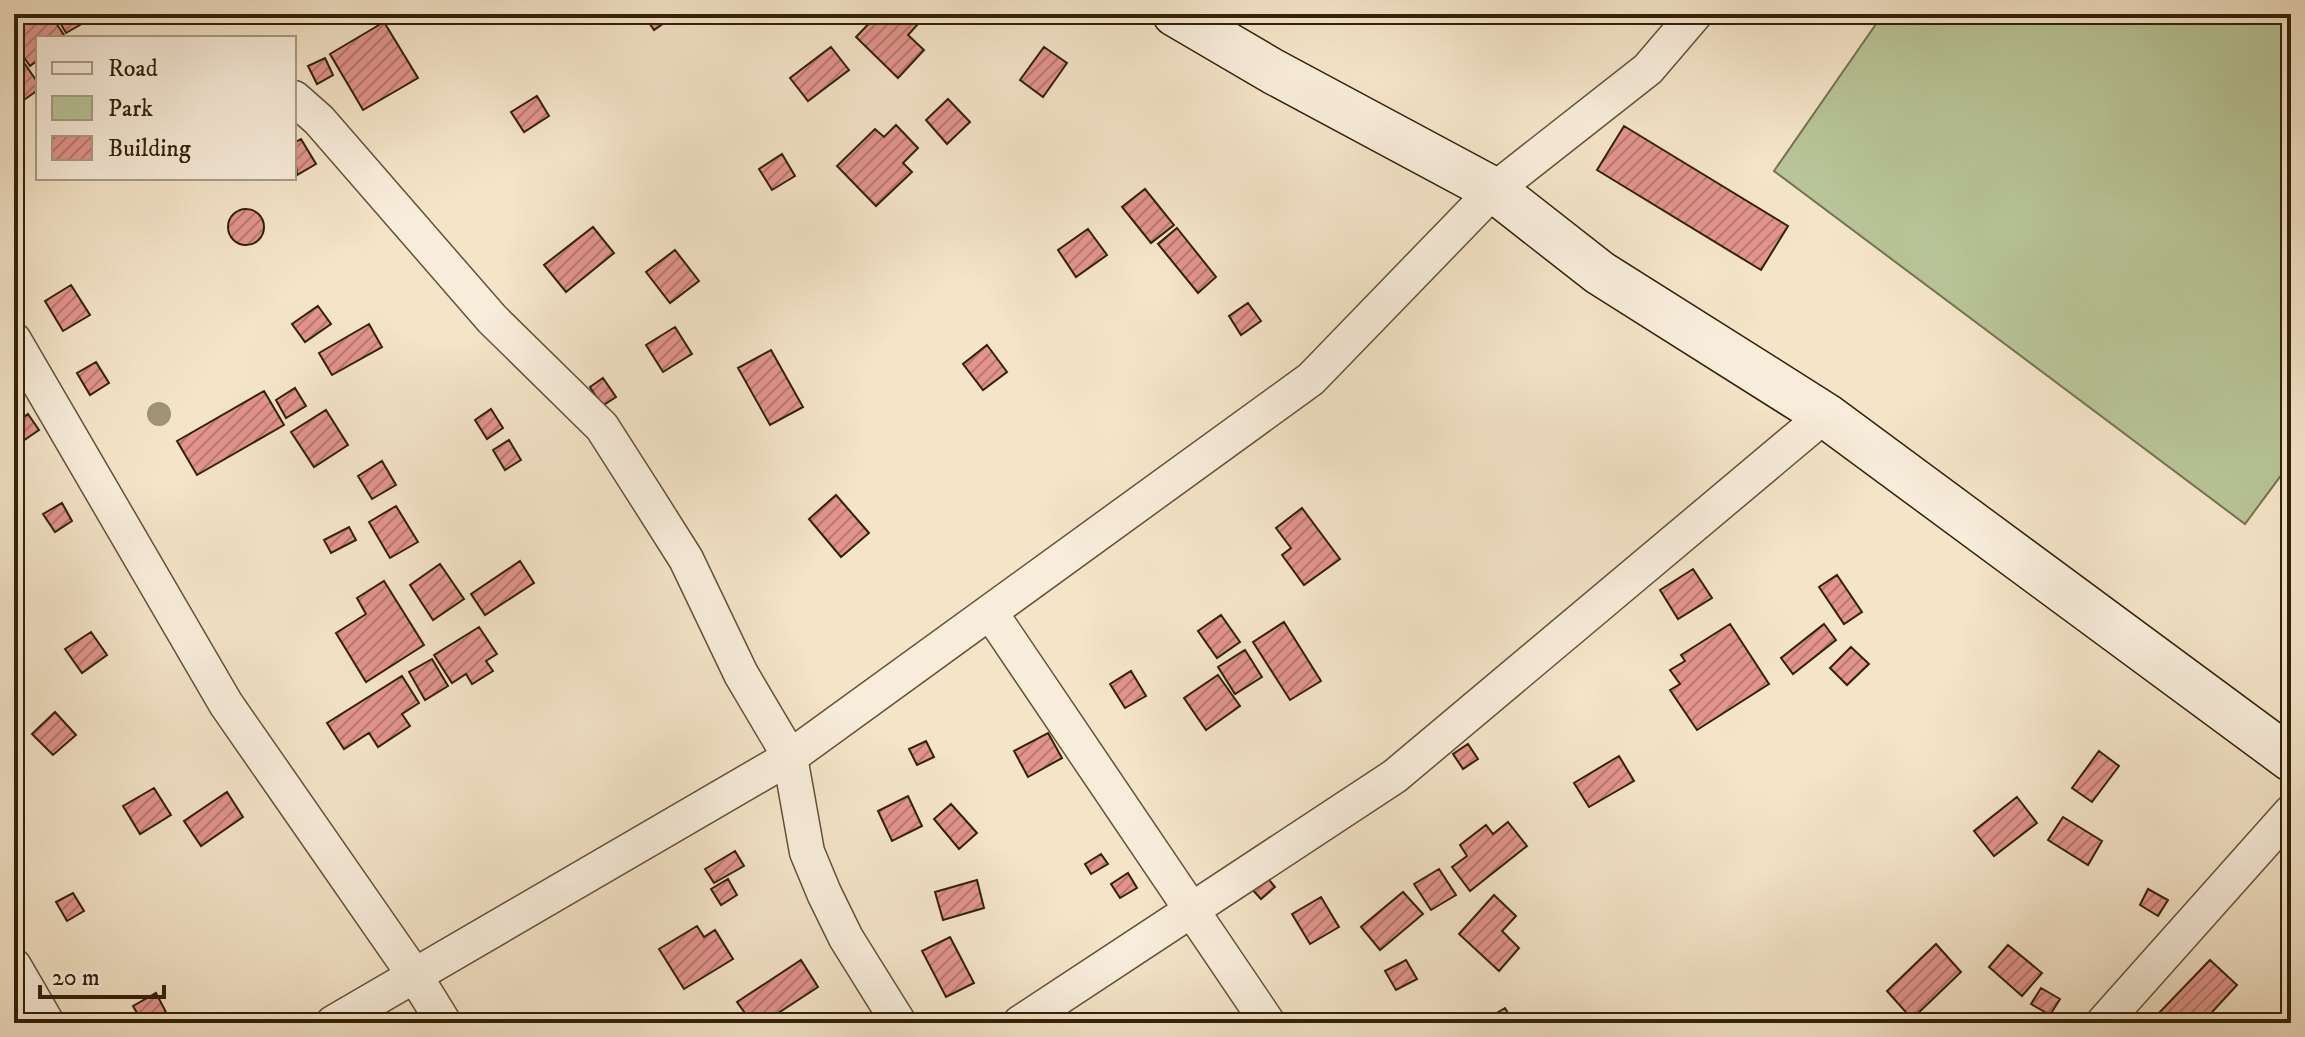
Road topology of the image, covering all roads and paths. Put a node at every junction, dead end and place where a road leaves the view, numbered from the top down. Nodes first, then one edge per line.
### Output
1 (1175, 14) edge
2 (1695, 14) edge
3 (296, 100) edge
4 (1494, 190) junction
5 (14, 340) edge
6 (1825, 415) junction
7 (990, 612) junction
8 (790, 757) junction
9 (2291, 759) edge
10 (2291, 812) edge
11 (1193, 909) junction
12 (14, 966) edge
13 (415, 976) junction
14 (47, 1023) edge
15 (333, 1023) edge
16 (444, 1023) edge
17 (899, 1023) edge
18 (1020, 1023) edge
19 (1268, 1023) edge
20 (2103, 1023) edge

1 - 4 street
2 - 4 street
3 - 8 street
4 - 6 street
4 - 7 street
5 - 13 street
6 - 9 street
6 - 11 street
7 - 8 street
7 - 11 street
8 - 13 street
8 - 17 street
10 - 20 street
11 - 18 street
11 - 19 street
12 - 14 street
13 - 15 street
13 - 16 street

